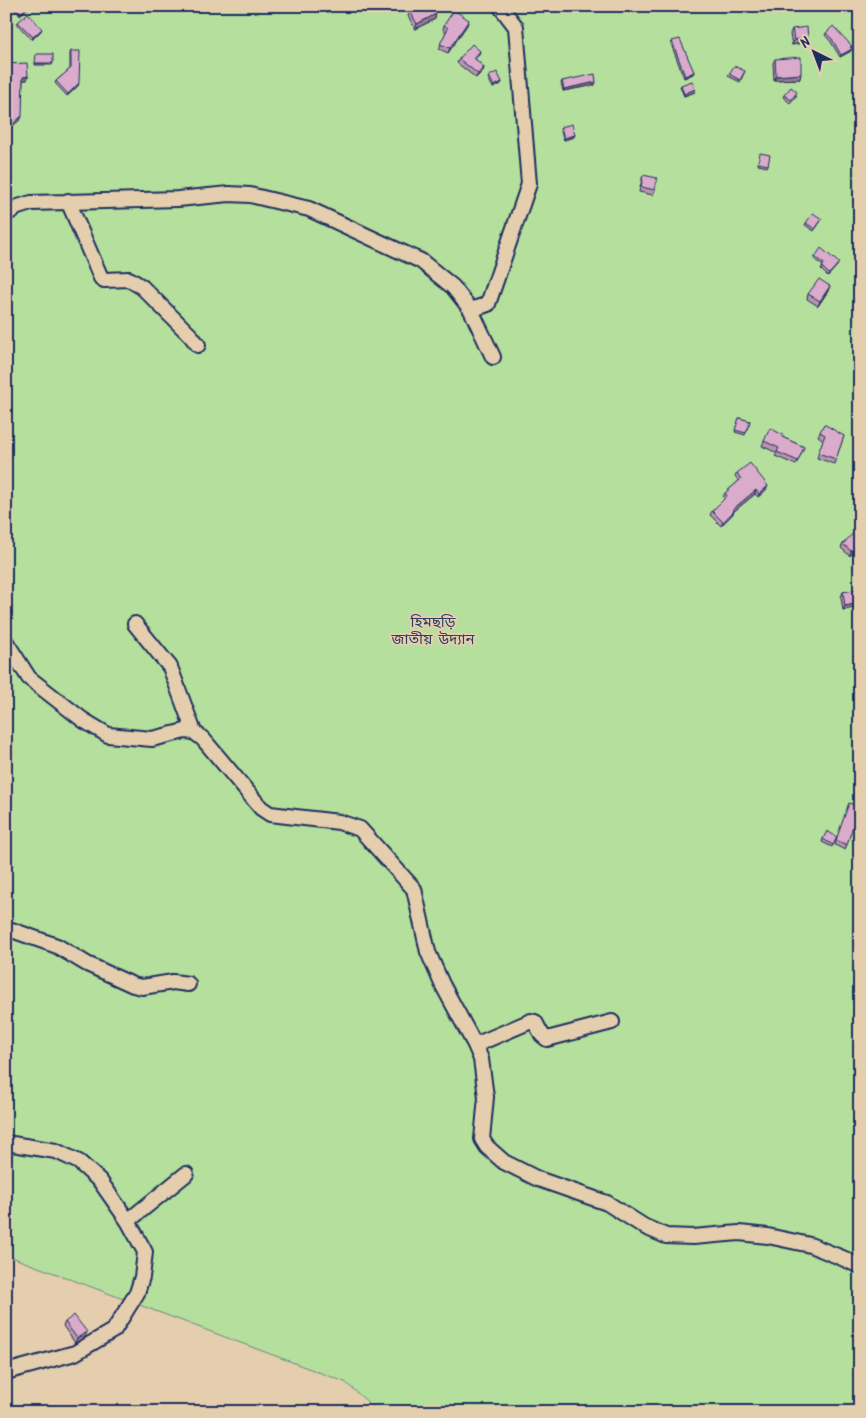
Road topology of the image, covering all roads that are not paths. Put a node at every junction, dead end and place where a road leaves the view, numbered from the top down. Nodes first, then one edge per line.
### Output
1 (500, 6) edge
2 (68, 201) junction
3 (6, 214) edge
4 (470, 310) junction
5 (198, 345) dead end
6 (493, 357) dead end
7 (135, 624) dead end
8 (6, 642) edge
9 (194, 732) junction
10 (6, 928) edge
11 (188, 984) dead end
12 (612, 1022) dead end
13 (475, 1045) junction
14 (6, 1143) edge
15 (186, 1174) dead end
16 (128, 1220) junction
17 (860, 1266) edge
18 (6, 1372) edge

1 - 4 street
2 - 3 street
2 - 4 street
2 - 5 street
4 - 6 street
7 - 9 street
8 - 9 street
9 - 13 street
10 - 11 street
12 - 13 street
13 - 17 street
14 - 16 street
15 - 16 street
16 - 18 street

